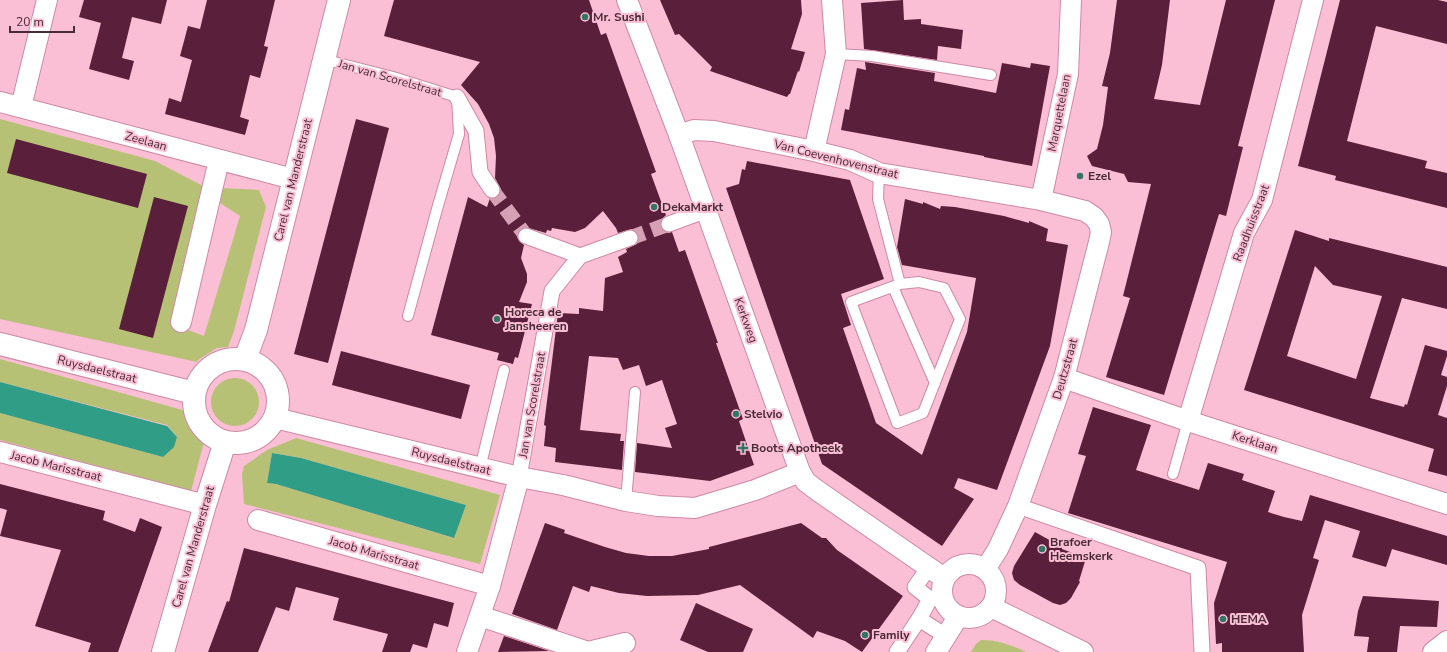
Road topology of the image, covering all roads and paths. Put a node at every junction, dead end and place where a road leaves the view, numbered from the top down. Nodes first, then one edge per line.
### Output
1 (47, 0) edge
2 (339, 0) edge
3 (627, 0) edge
4 (832, 0) edge
5 (1071, 0) edge
6 (1313, 0) edge
7 (836, 54) junction
8 (323, 59) junction
9 (991, 75) dead end
10 (456, 97) junction
11 (0, 102) edge
12 (21, 107) junction
13 (679, 135) junction
14 (814, 151) junction
15 (219, 160) junction
16 (879, 172) junction
17 (293, 180) junction
18 (492, 190) tunnel mouth
19 (1041, 200) junction
20 (707, 210) junction
21 (669, 224) tunnel mouth
22 (526, 236) tunnel mouth
23 (630, 238) tunnel mouth
24 (580, 256) junction
25 (897, 286) junction
26 (408, 316) dead end
27 (181, 322) dead end
28 (0, 344) edge
29 (245, 359) junction
30 (504, 370) dead end
31 (1064, 378) junction
32 (935, 383) junction
33 (635, 392) dead end
34 (194, 393) junction
35 (275, 418) junction
36 (1188, 421) junction
37 (225, 442) junction
38 (0, 452) edge
39 (480, 468) junction
40 (800, 472) junction
41 (1173, 474) dead end
42 (519, 477) junction
43 (626, 501) junction
44 (1447, 504) edge
45 (205, 505) junction
46 (1018, 506) junction
47 (258, 520) dead end
48 (986, 568) junction
49 (936, 572) junction
50 (490, 586) junction
51 (991, 607) junction
52 (480, 616) junction
53 (958, 617) junction
54 (920, 619) junction
55 (1447, 641) edge
56 (625, 643) dead end
57 (941, 644) edge
58 (163, 652) edge
59 (467, 652) edge
60 (588, 652) edge
61 (897, 652) edge
62 (1083, 652) edge
63 (1202, 652) edge
64 (1433, 652) edge

1 - 12 street
2 - 8 street, Carel van Manderstraat
3 - 13 street, Kerkweg
4 - 7 street
5 - 19 street, Marquettelaan
6 - 36 street, Raadhuisstraat
7 - 9 lane
7 - 14 street
8 - 10 lane, Jan van Scorelstraat
8 - 17 street, Carel van Manderstraat
10 - 18 street, Jan van Scorelstraat
10 - 26 lane, Jan van Scorelstraat
11 - 12 street, Zeelaan
12 - 15 street, Zeelaan
13 - 14 street, Van Coevenhovenstraat
13 - 20 street, Kerkweg
14 - 16 street, Van Coevenhovenstraat
15 - 17 street, Zeelaan
15 - 27 street
16 - 19 street, Van Coevenhovenstraat
16 - 25 lane
17 - 29 street, Carel van Manderstraat
19 - 31 street, Deutzstraat
20 - 21 street
20 - 40 street, Kerkweg
22 - 24 street
23 - 24 street
24 - 42 street, Jan van Scorelstraat
25 - 32 lane
25 - 32 lane
25 - 32 lane
28 - 34 street, Ruysdaelstraat
29 - 34 street
29 - 35 street
30 - 39 lane
31 - 36 street, Kerklaan
31 - 46 street, Deutzstraat
33 - 43 lane
34 - 37 street
35 - 37 street
35 - 39 street, Ruysdaelstraat
36 - 41 lane
36 - 44 street, Kerklaan
37 - 45 street, Carel van Manderstraat
38 - 45 street, Jacob Marisstraat
39 - 42 street, Ruysdaelstraat
40 - 43 street, Ruysdaelstraat
40 - 49 street, Kerkweg
42 - 43 street, Ruysdaelstraat
42 - 50 street, Jan van Scorelstraat
45 - 58 street, Carel van Manderstraat
46 - 48 street, Deutzstraat
46 - 63 street
47 - 50 street, Jacob Marisstraat
48 - 49 street
48 - 51 street
49 - 53 street
49 - 54 street
50 - 52 street, Jan van Scorelstraat
51 - 53 street
51 - 62 street
52 - 59 street, Jan van Scorelstraat
52 - 60 street
53 - 57 street
54 - 57 street
54 - 61 street
55 - 64 street
56 - 60 street

